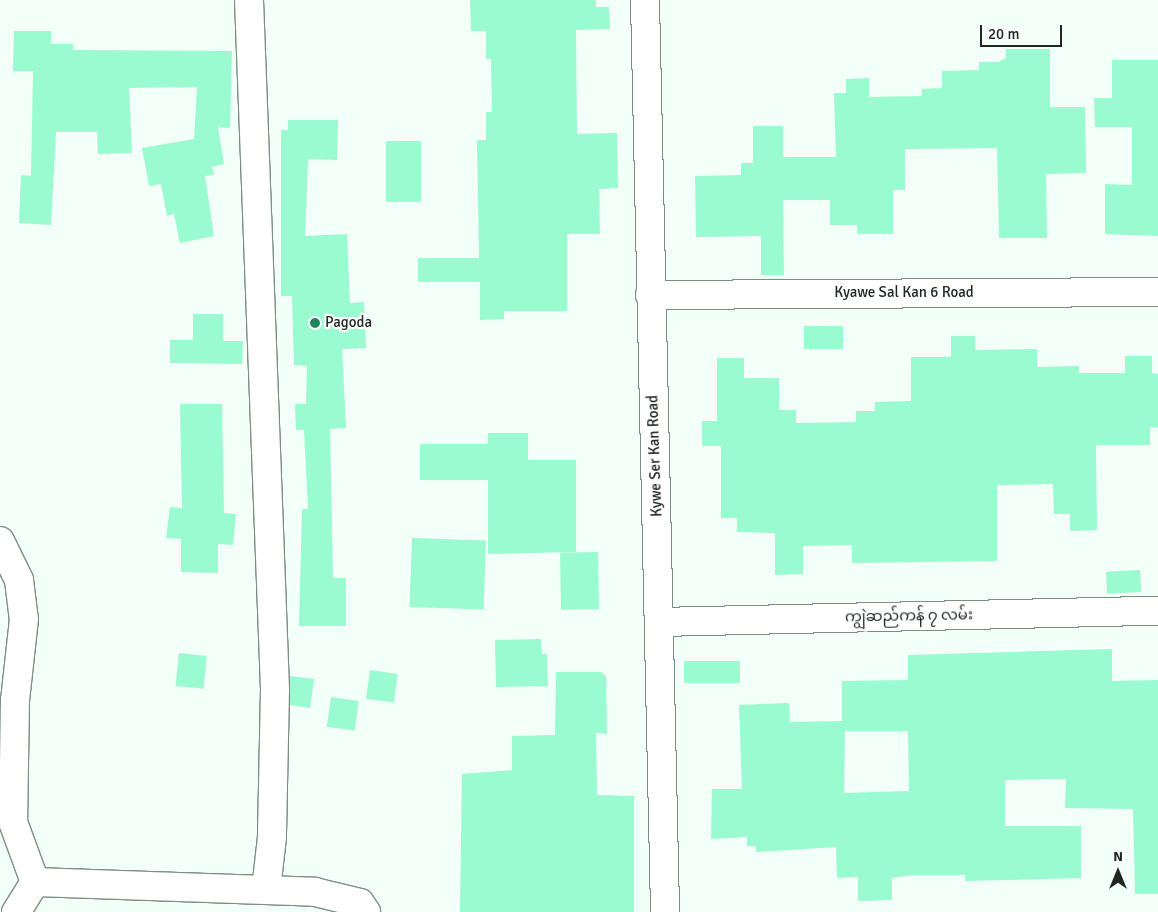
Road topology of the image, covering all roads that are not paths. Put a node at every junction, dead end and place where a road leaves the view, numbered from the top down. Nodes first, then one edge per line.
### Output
1 (249, 0) edge
2 (644, 0) edge
3 (1158, 292) edge
4 (650, 295) junction
5 (0, 541) edge
6 (1158, 611) edge
7 (659, 622) junction
8 (35, 882) junction
9 (266, 890) junction
10 (16, 912) edge
11 (366, 912) edge
12 (665, 912) edge

1 - 9 street
2 - 4 street, Kywe Ser Kan Road
3 - 4 street, Kyawe Sal Kan 6 Road
4 - 7 street, Kywe Ser Kan Road
5 - 8 street
6 - 7 street, ကျွဲဆည်ကန် ၇ လမ်း
7 - 12 street, Kywe Ser Kan Road
8 - 9 street
8 - 10 street
9 - 11 street

